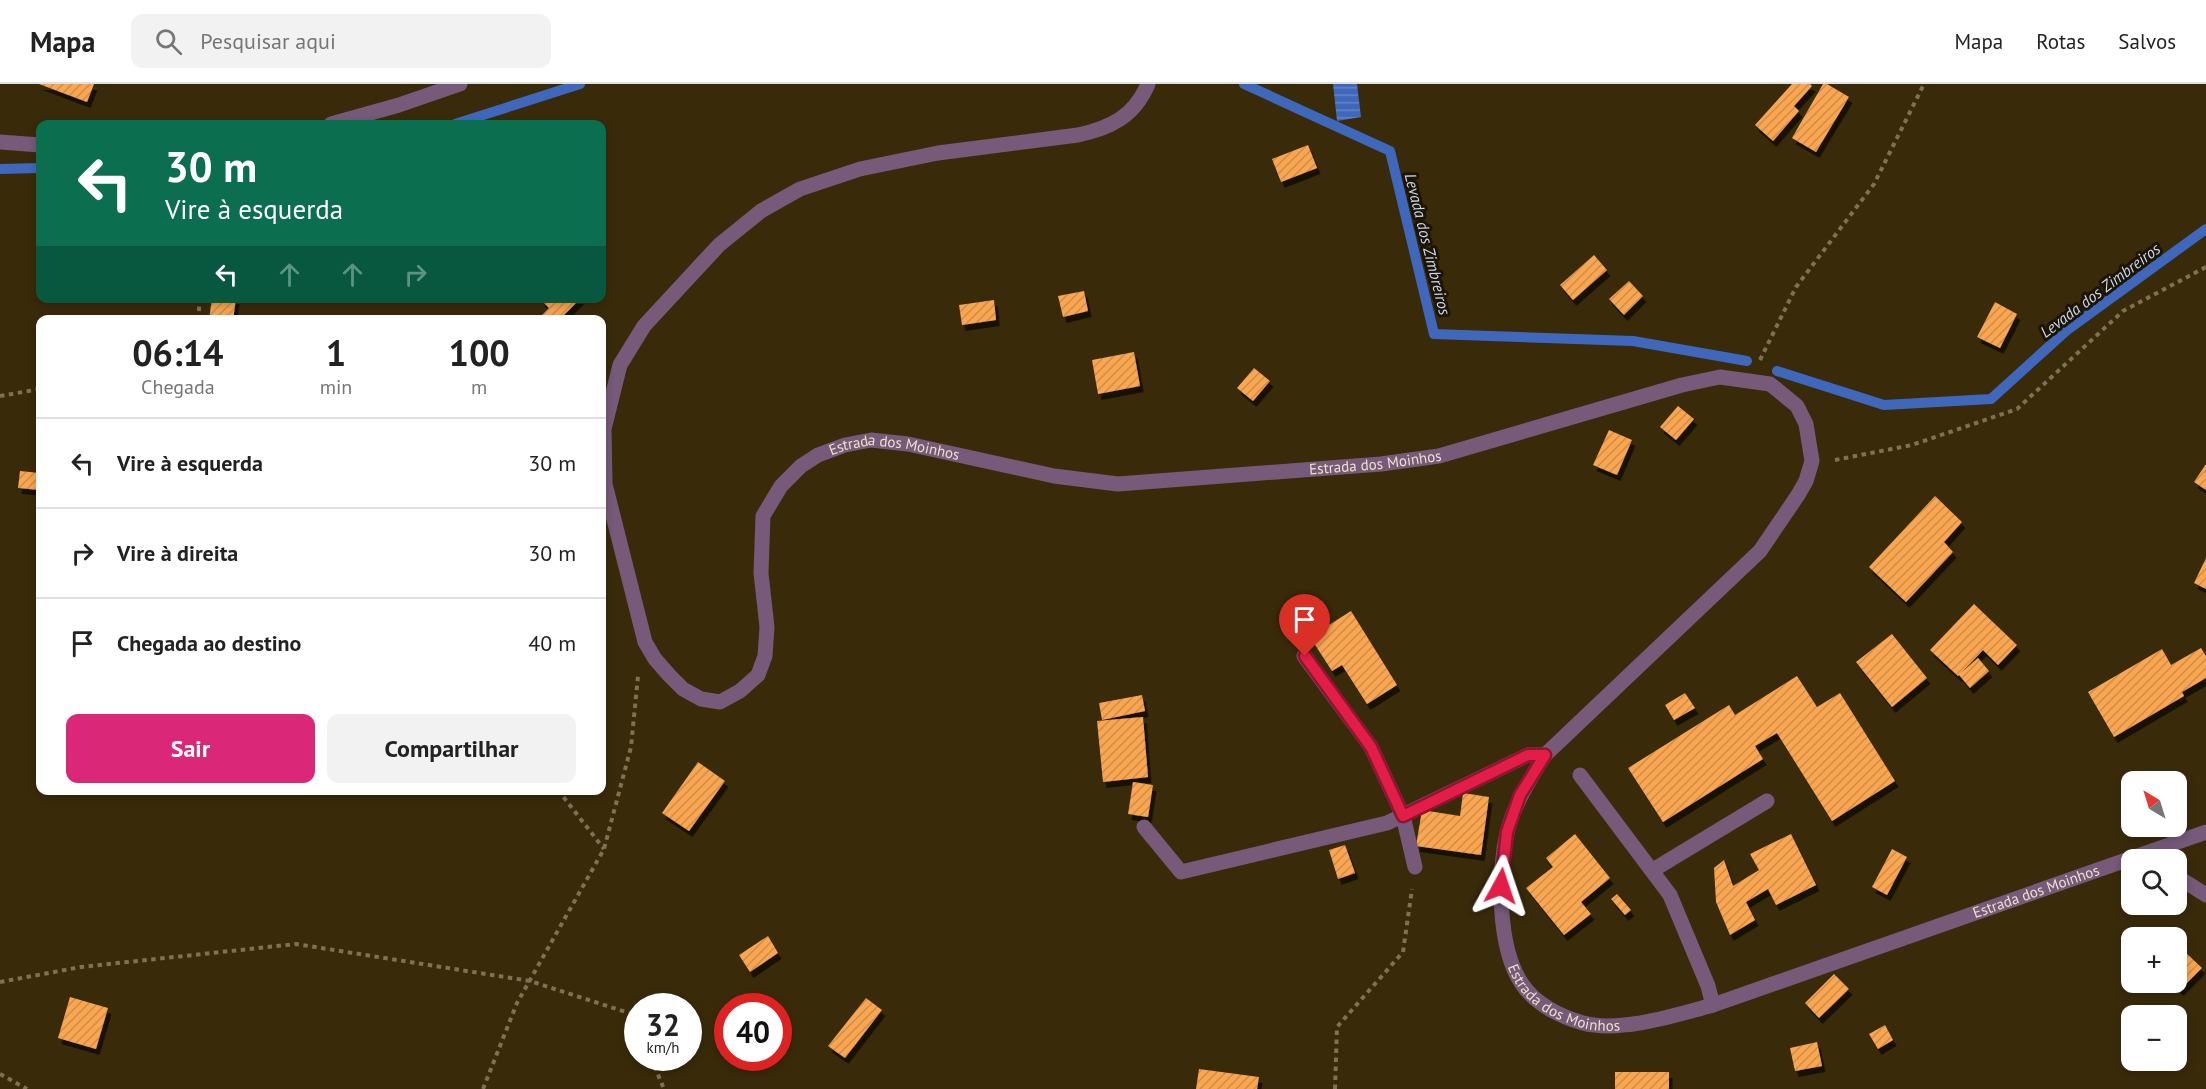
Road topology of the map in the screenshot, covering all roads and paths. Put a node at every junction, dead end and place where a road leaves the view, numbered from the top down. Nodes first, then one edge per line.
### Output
1 (459, 84) edge
2 (1148, 84) edge
3 (1924, 84) edge
4 (345, 120) edge
5 (0, 142) edge
6 (36, 145) edge
7 (2206, 267) edge
8 (1754, 381) junction
9 (36, 389) edge
10 (0, 396) edge
11 (606, 422) edge
12 (1812, 461) junction
13 (606, 488) edge
14 (1305, 656) dead end
15 (638, 676) dead end
16 (1545, 755) junction
17 (1580, 775) dead end
18 (562, 795) edge
19 (1767, 801) dead end
20 (1403, 816) junction
21 (1144, 827) dead end
22 (2206, 832) edge
23 (604, 849) junction
24 (2167, 849) edge
25 (2121, 866) edge
26 (1415, 867) joint
27 (1653, 870) junction
28 (2187, 883) edge
29 (2206, 895) edge
30 (530, 981) junction
31 (0, 982) edge
32 (1713, 1005) junction
33 (624, 1011) edge
34 (656, 1071) edge
35 (0, 1074) edge
36 (27, 1089) edge
37 (483, 1089) edge
38 (664, 1089) edge
39 (1335, 1089) edge

1 - 4 street
2 - 11 street, Estrada dos Moinhos
3 - 8 path
5 - 6 street
7 - 12 path
8 - 12 street, Estrada dos Moinhos
8 - 13 street, Estrada dos Moinhos
9 - 10 path
12 - 16 street, Estrada dos Moinhos
14 - 20 street
15 - 23 path
16 - 20 street
16 - 32 street, Estrada dos Moinhos
17 - 27 street
18 - 23 path
19 - 27 street
20 - 21 street
20 - 26 street
22 - 24 street, Estrada dos Moinhos
23 - 30 path
25 - 32 street, Estrada dos Moinhos
26 - 39 path
27 - 32 street
28 - 29 street
30 - 31 path
30 - 33 path
30 - 37 path
34 - 38 path
35 - 36 path

